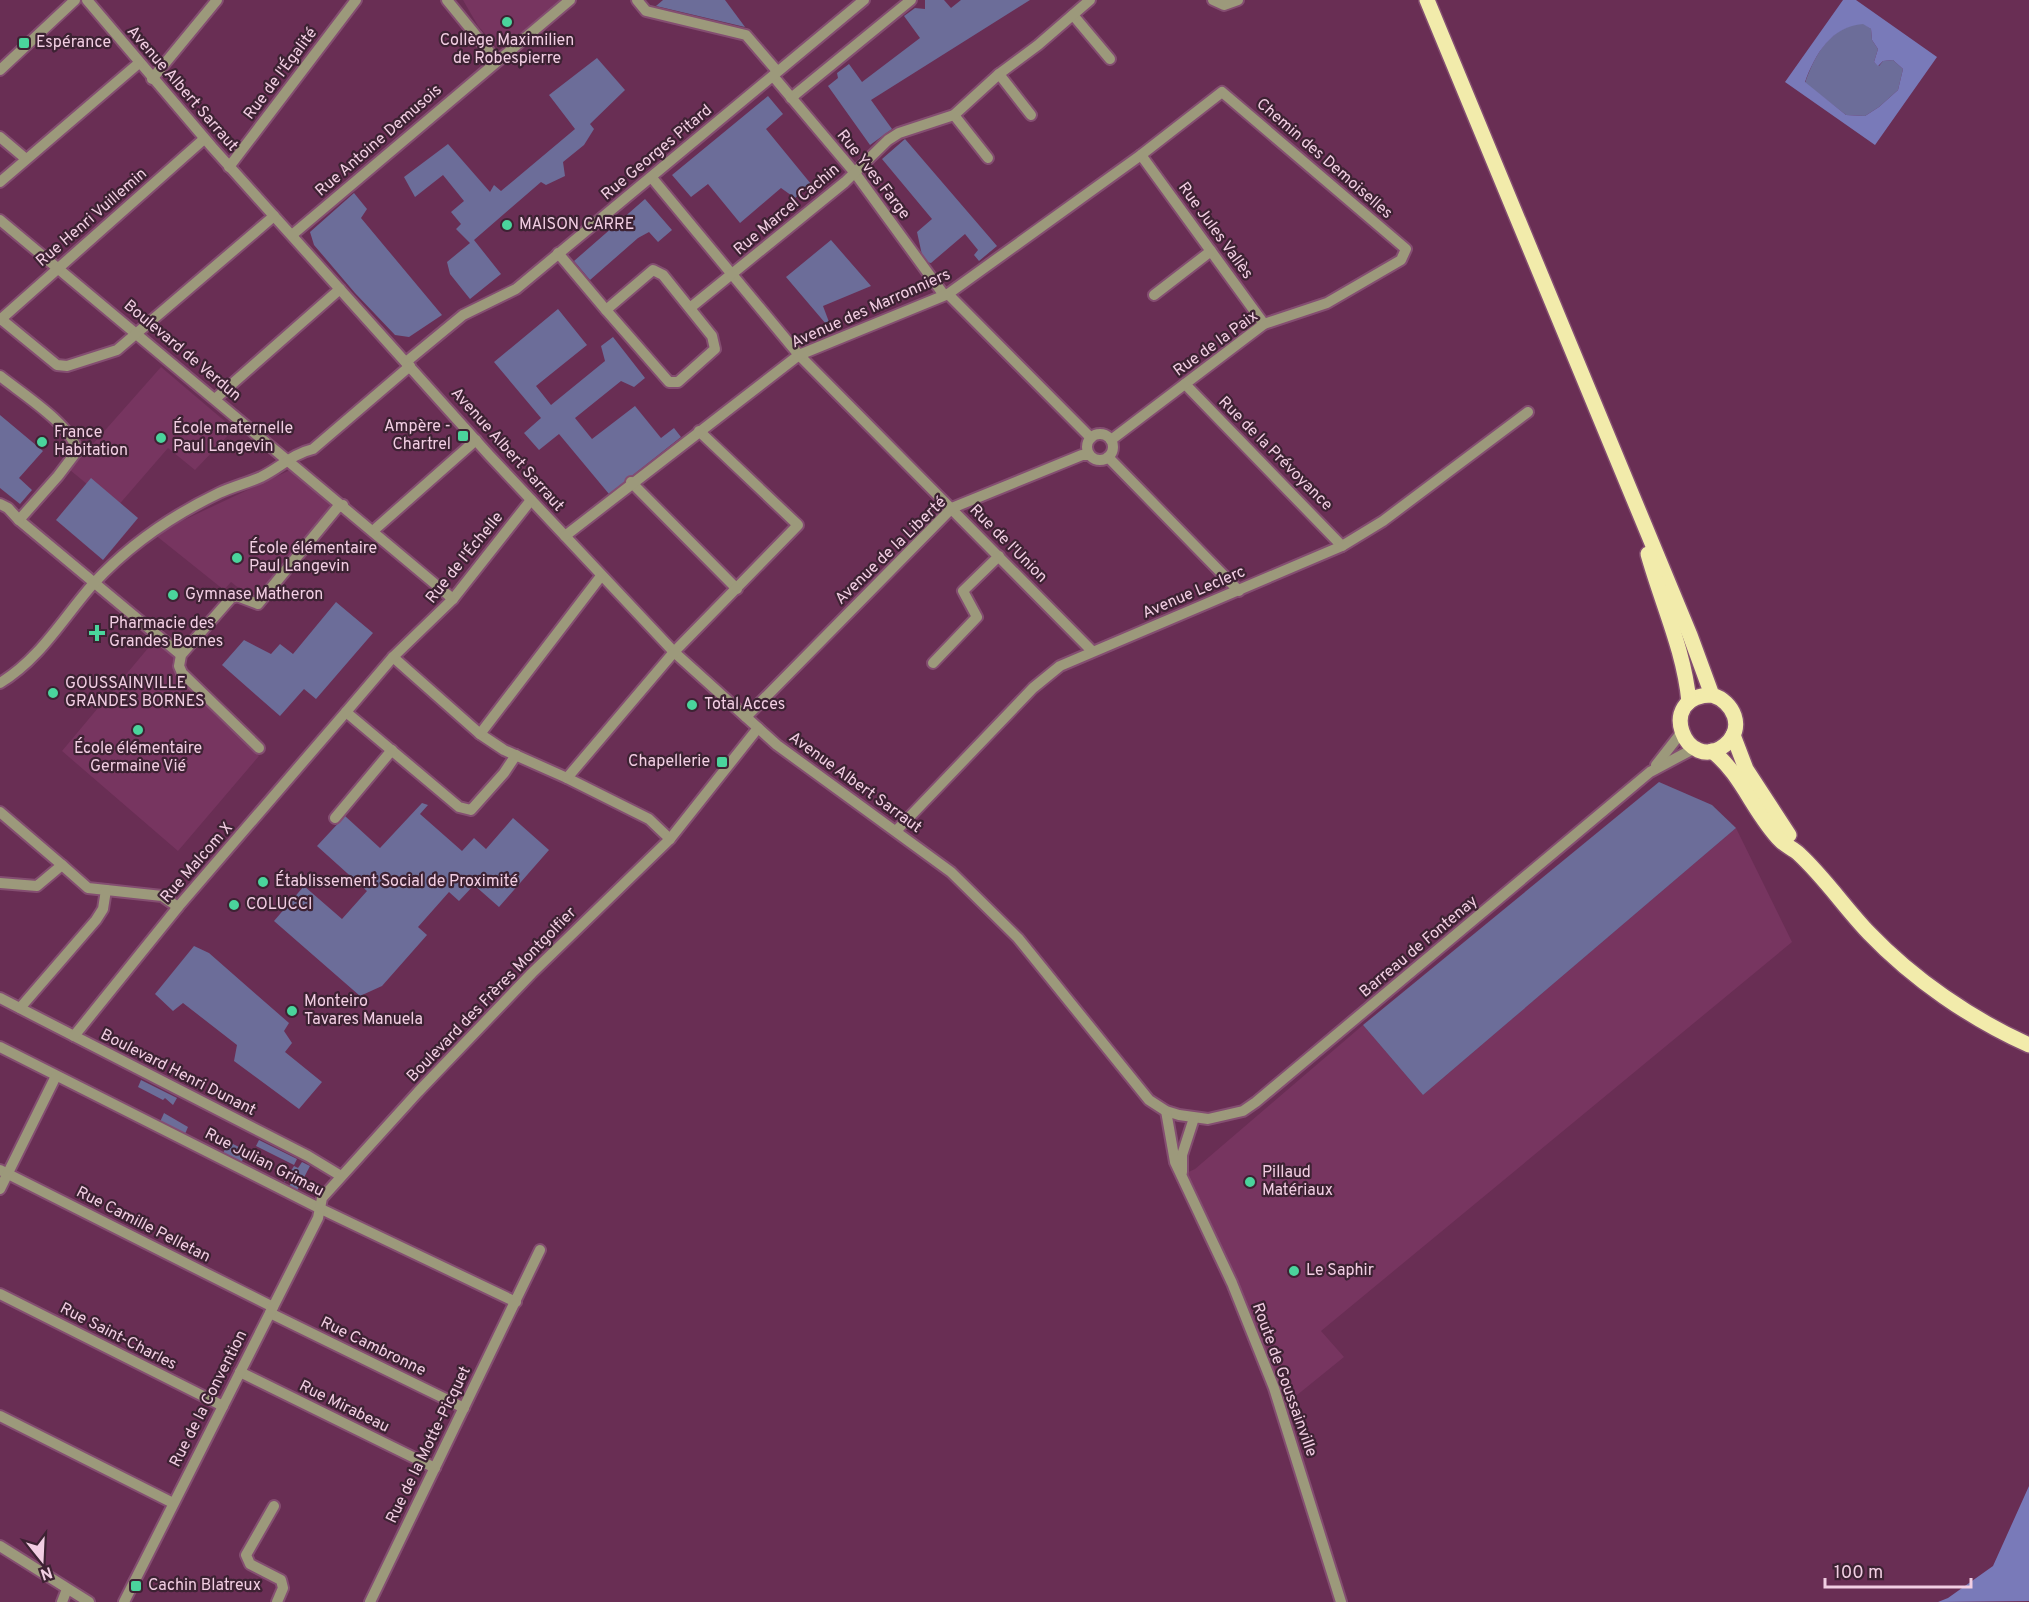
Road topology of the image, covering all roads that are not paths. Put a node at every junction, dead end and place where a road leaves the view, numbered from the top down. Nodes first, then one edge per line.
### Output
1 (75, 0) edge
2 (87, 0) edge
3 (217, 0) edge
4 (356, 0) edge
5 (447, 0) edge
6 (570, 0) edge
7 (637, 0) edge
8 (864, 0) edge
9 (911, 0) edge
10 (1090, 0) edge
11 (1213, 0) edge
12 (1238, 0) edge
13 (1427, 0) edge
14 (1073, 15) junction
15 (1110, 59) dead end
16 (496, 60) junction
17 (139, 63) junction
18 (0, 70) edge
19 (775, 74) junction
20 (999, 74) junction
21 (152, 79) junction
22 (1222, 92) joint
23 (791, 98) junction
24 (954, 115) junction
25 (1031, 115) dead end
26 (0, 138) edge
27 (204, 139) junction
28 (1141, 155) junction
29 (988, 158) dead end
30 (26, 159) junction
31 (229, 166) junction
32 (855, 172) junction
33 (652, 178) junction
34 (0, 182) edge
35 (274, 216) junction
36 (0, 220) edge
37 (292, 235) junction
38 (1406, 249) joint
39 (1211, 251) junction
40 (558, 253) junction
41 (57, 267) junction
42 (732, 275) junction
43 (339, 289) junction
44 (946, 294) junction
45 (1154, 295) dead end
46 (690, 308) junction
47 (606, 310) junction
48 (0, 319) edge
49 (1264, 324) junction
50 (138, 333) junction
51 (799, 356) junction
52 (408, 364) junction
53 (0, 376) edge
54 (1185, 384) junction
55 (215, 399) junction
56 (1528, 412) dead end
57 (699, 431) junction
58 (1091, 438) junction
59 (476, 440) junction
60 (1110, 440) junction
61 (1089, 455) junction
62 (1108, 457) junction
63 (288, 459) junction
64 (1618, 466) junction
65 (631, 482) junction
66 (531, 500) junction
67 (0, 504) edge
68 (342, 505) junction
69 (952, 508) junction
70 (19, 519) junction
71 (373, 531) junction
72 (565, 536) junction
73 (1342, 546) junction
74 (999, 556) junction
75 (601, 576) junction
76 (94, 583) junction
77 (737, 589) junction
78 (1239, 591) junction
79 (453, 599) junction
80 (1092, 651) junction
81 (674, 652) junction
82 (181, 656) junction
83 (393, 657) junction
84 (933, 663) dead end
85 (0, 683) edge
86 (1712, 695) junction
87 (1689, 702) junction
88 (346, 712) junction
89 (746, 717) junction
90 (759, 728) junction
91 (1681, 733) junction
92 (480, 734) junction
93 (1733, 735) junction
94 (259, 748) dead end
95 (1695, 748) junction
96 (392, 750) junction
97 (1712, 751) junction
98 (516, 755) junction
99 (1650, 772) junction
100 (567, 778) junction
101 (0, 812) edge
102 (335, 818) dead end
103 (896, 831) junction
104 (670, 839) junction
105 (1799, 854) junction
106 (62, 865) junction
107 (0, 883) edge
108 (106, 890) junction
109 (178, 907) junction
110 (0, 998) edge
111 (20, 1008) junction
112 (74, 1036) junction
113 (2029, 1045) edge
114 (0, 1047) edge
115 (56, 1076) junction
116 (1166, 1111) junction
117 (1194, 1118) junction
118 (4, 1172) edge
119 (1182, 1175) junction
120 (341, 1176) junction
121 (0, 1189) edge
122 (319, 1208) junction
123 (540, 1250) dead end
124 (0, 1294) edge
125 (516, 1302) junction
126 (271, 1310) junction
127 (240, 1372) junction
128 (223, 1406) junction
129 (464, 1408) junction
130 (0, 1416) edge
131 (435, 1468) junction
132 (173, 1503) junction
133 (274, 1506) dead end
134 (0, 1546) edge
135 (68, 1589) junction
136 (62, 1602) edge
137 (89, 1602) edge
138 (124, 1602) edge
139 (277, 1602) edge
140 (370, 1602) edge
141 (1341, 1602) edge

1 - 18 street
2 - 17 street, Avenue Albert Sarraut
3 - 21 street
4 - 31 street, Rue de l'Égalité
5 - 16 street
6 - 16 street, Rue Antoine Demusois
7 - 19 street, Rue Yves Farge
8 - 19 street, Rue Georges Pitard
9 - 23 street
10 - 14 street
11 - 12 street
13 - 64 main road
14 - 15 street
14 - 20 street
16 - 37 street, Rue Antoine Demusois
17 - 21 street, Avenue Albert Sarraut
17 - 30 street
19 - 23 street, Rue Yves Farge
19 - 33 street, Rue Georges Pitard
20 - 24 street
20 - 25 street
21 - 27 street, Avenue Albert Sarraut
22 - 28 street, Avenue des Marronniers
22 - 38 street, Chemin des Demoiselles
23 - 32 street, Rue Yves Farge
24 - 29 street
24 - 32 street, Rue Marcel Cachin
26 - 30 street
27 - 31 street, Avenue Albert Sarraut
27 - 41 street, Rue Henri Vuillemin
28 - 39 street, Rue Jules Vallès
28 - 44 street, Avenue des Marronniers
30 - 34 street
31 - 35 street, Avenue Albert Sarraut
32 - 42 street, Rue Marcel Cachin
32 - 44 street, Rue Yves Farge
33 - 40 street, Rue Georges Pitard
33 - 42 street, Rue de l'Union
35 - 37 street, Avenue Albert Sarraut
35 - 50 street
36 - 41 street, Boulevard de Verdun
37 - 43 street, Avenue Albert Sarraut
38 - 49 street, Rue de la Paix
39 - 45 street
39 - 49 street, Rue Jules Vallès
40 - 47 street
40 - 52 street, Rue Georges Pitard
41 - 48 street, Rue Henri Vuillemin
41 - 50 street, Boulevard de Verdun
42 - 46 street, Rue Marcel Cachin
42 - 51 street, Rue de l'Union
43 - 52 street, Avenue Albert Sarraut
43 - 55 street
44 - 51 street, Avenue des Marronniers
44 - 58 street, Rue Yves Farge
46 - 47 street
46 - 47 street
48 - 50 street
49 - 54 street, Rue de la Paix
50 - 55 street, Boulevard de Verdun
51 - 57 street, Avenue des Marronniers
51 - 69 street, Rue de l'Union
52 - 59 street, Avenue Albert Sarraut
52 - 63 street, Rue Georges Pitard
53 - 70 street
54 - 60 street, Rue de la Paix
54 - 73 street, Rue de la Prévoyance
55 - 63 street, Boulevard de Verdun
56 - 73 street, Avenue Leclerc
57 - 65 street, Avenue des Marronniers
57 - 77 street
58 - 60 street
58 - 61 street
59 - 66 street, Avenue Albert Sarraut
59 - 71 street
60 - 62 street
61 - 62 street
61 - 69 street, Avenue de la Liberté
62 - 78 street
63 - 68 street, Boulevard de Verdun
63 - 76 street, Rue Georges Pitard
64 - 86 main road
64 - 87 main road
65 - 72 street, Avenue des Marronniers
65 - 77 street
66 - 72 street, Avenue Albert Sarraut
66 - 79 street, Rue de l'Échelle
67 - 70 street
68 - 71 street, Boulevard de Verdun
68 - 82 street
69 - 74 street, Rue de l'Union
69 - 89 street, Avenue de la Liberté
70 - 76 street
71 - 79 street, Boulevard de Verdun
72 - 75 street, Avenue Albert Sarraut
73 - 78 street, Avenue Leclerc
74 - 80 street, Rue de l'Union
74 - 84 street
75 - 81 street, Avenue Albert Sarraut
75 - 92 street
76 - 82 street
76 - 85 street, Rue Georges Pitard
77 - 81 street
78 - 80 street, Avenue Leclerc
79 - 83 street, Rue de l'Échelle
80 - 103 street, Avenue Leclerc
81 - 89 street, Avenue Albert Sarraut
81 - 100 street
82 - 94 street
83 - 88 street, Rue de l'Échelle
83 - 92 street
86 - 87 main road
86 - 93 main road
87 - 91 main road
88 - 96 street
88 - 109 street, Rue Malcom X
89 - 90 street, Avenue Albert Sarraut
90 - 103 street, Avenue Albert Sarraut
90 - 104 street, Boulevard des Frères Montgolfier
91 - 95 main road
91 - 99 street, Barreau de Fontenay
92 - 98 street
93 - 97 main road
93 - 105 main road
95 - 97 main road
95 - 99 street, Barreau de Fontenay
96 - 98 street
96 - 102 street
97 - 105 main road
98 - 100 street
99 - 117 street, Barreau de Fontenay
100 - 104 street
101 - 106 street
103 - 116 street, Avenue Albert Sarraut
104 - 120 street, Boulevard des Frères Montgolfier
105 - 113 main road
106 - 107 street
106 - 108 street
108 - 109 street
108 - 111 street
109 - 112 street, Rue Malcom X
110 - 111 street, Boulevard Henri Dunant
111 - 112 street, Boulevard Henri Dunant
112 - 120 street, Boulevard Henri Dunant
114 - 115 street, Rue Julian Grimau
115 - 118 street
115 - 122 street, Rue Julian Grimau
116 - 117 street
116 - 119 street, Route de Goussainville
117 - 119 street
118 - 121 street
118 - 126 street, Rue Camille Pelletan
119 - 141 street, Route de Goussainville
120 - 122 street, Boulevard des Frères Montgolfier
122 - 125 street, Rue Julian Grimau
122 - 126 street, Rue de la Convention
123 - 125 street, Rue de la Motte-Picquet
124 - 128 street, Rue Saint-Charles
125 - 129 street, Rue de la Motte-Picquet
126 - 127 street, Rue de la Convention
126 - 129 street, Rue Cambronne
127 - 128 street, Rue de la Convention
127 - 131 street, Rue Mirabeau
128 - 132 street, Rue de la Convention
129 - 131 street, Rue de la Motte-Picquet
130 - 132 street
131 - 140 street, Rue de la Motte-Picquet
132 - 138 street, Rue de la Convention
133 - 139 street
134 - 135 street
135 - 136 street
135 - 137 street

